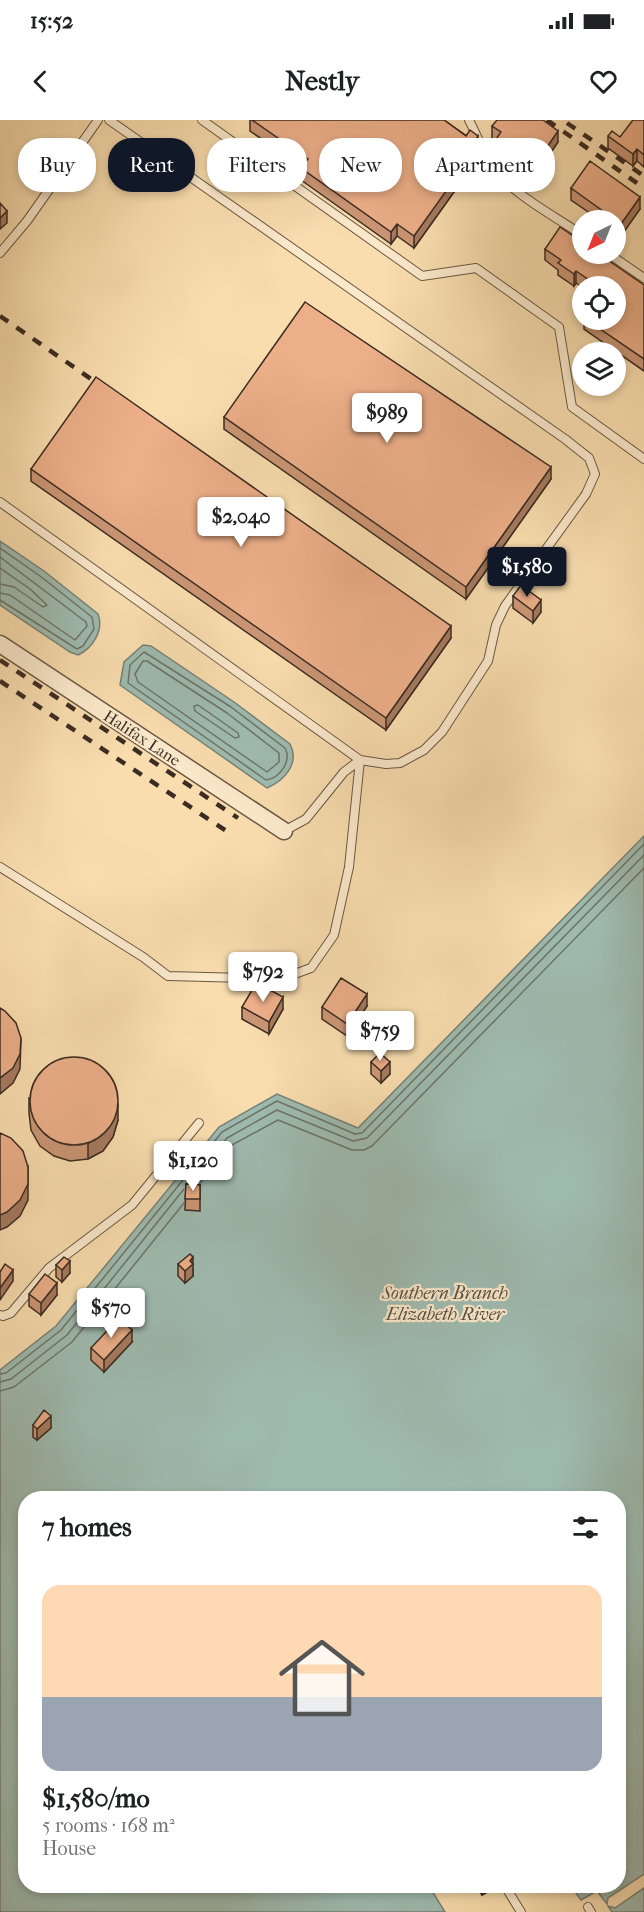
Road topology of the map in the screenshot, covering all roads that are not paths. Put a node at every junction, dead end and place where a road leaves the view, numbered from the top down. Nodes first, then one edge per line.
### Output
1 (98, 120) edge
2 (109, 120) edge
3 (202, 120) edge
4 (469, 120) edge
5 (572, 228) edge
6 (0, 253) edge
7 (624, 264) edge
8 (644, 278) edge
9 (644, 459) edge
10 (0, 502) edge
11 (0, 644) edge
12 (360, 760) junction
13 (284, 831) joint
14 (0, 867) edge
15 (199, 1123) dead end
16 (0, 1315) edge
17 (509, 1893) edge
18 (521, 1912) edge

1 - 6 lane
2 - 12 lane
3 - 9 lane
4 - 5 lane
7 - 8 lane
10 - 12 lane
11 - 13 street, Halifax Lane
12 - 13 lane
12 - 14 lane
15 - 16 lane
17 - 18 lane

